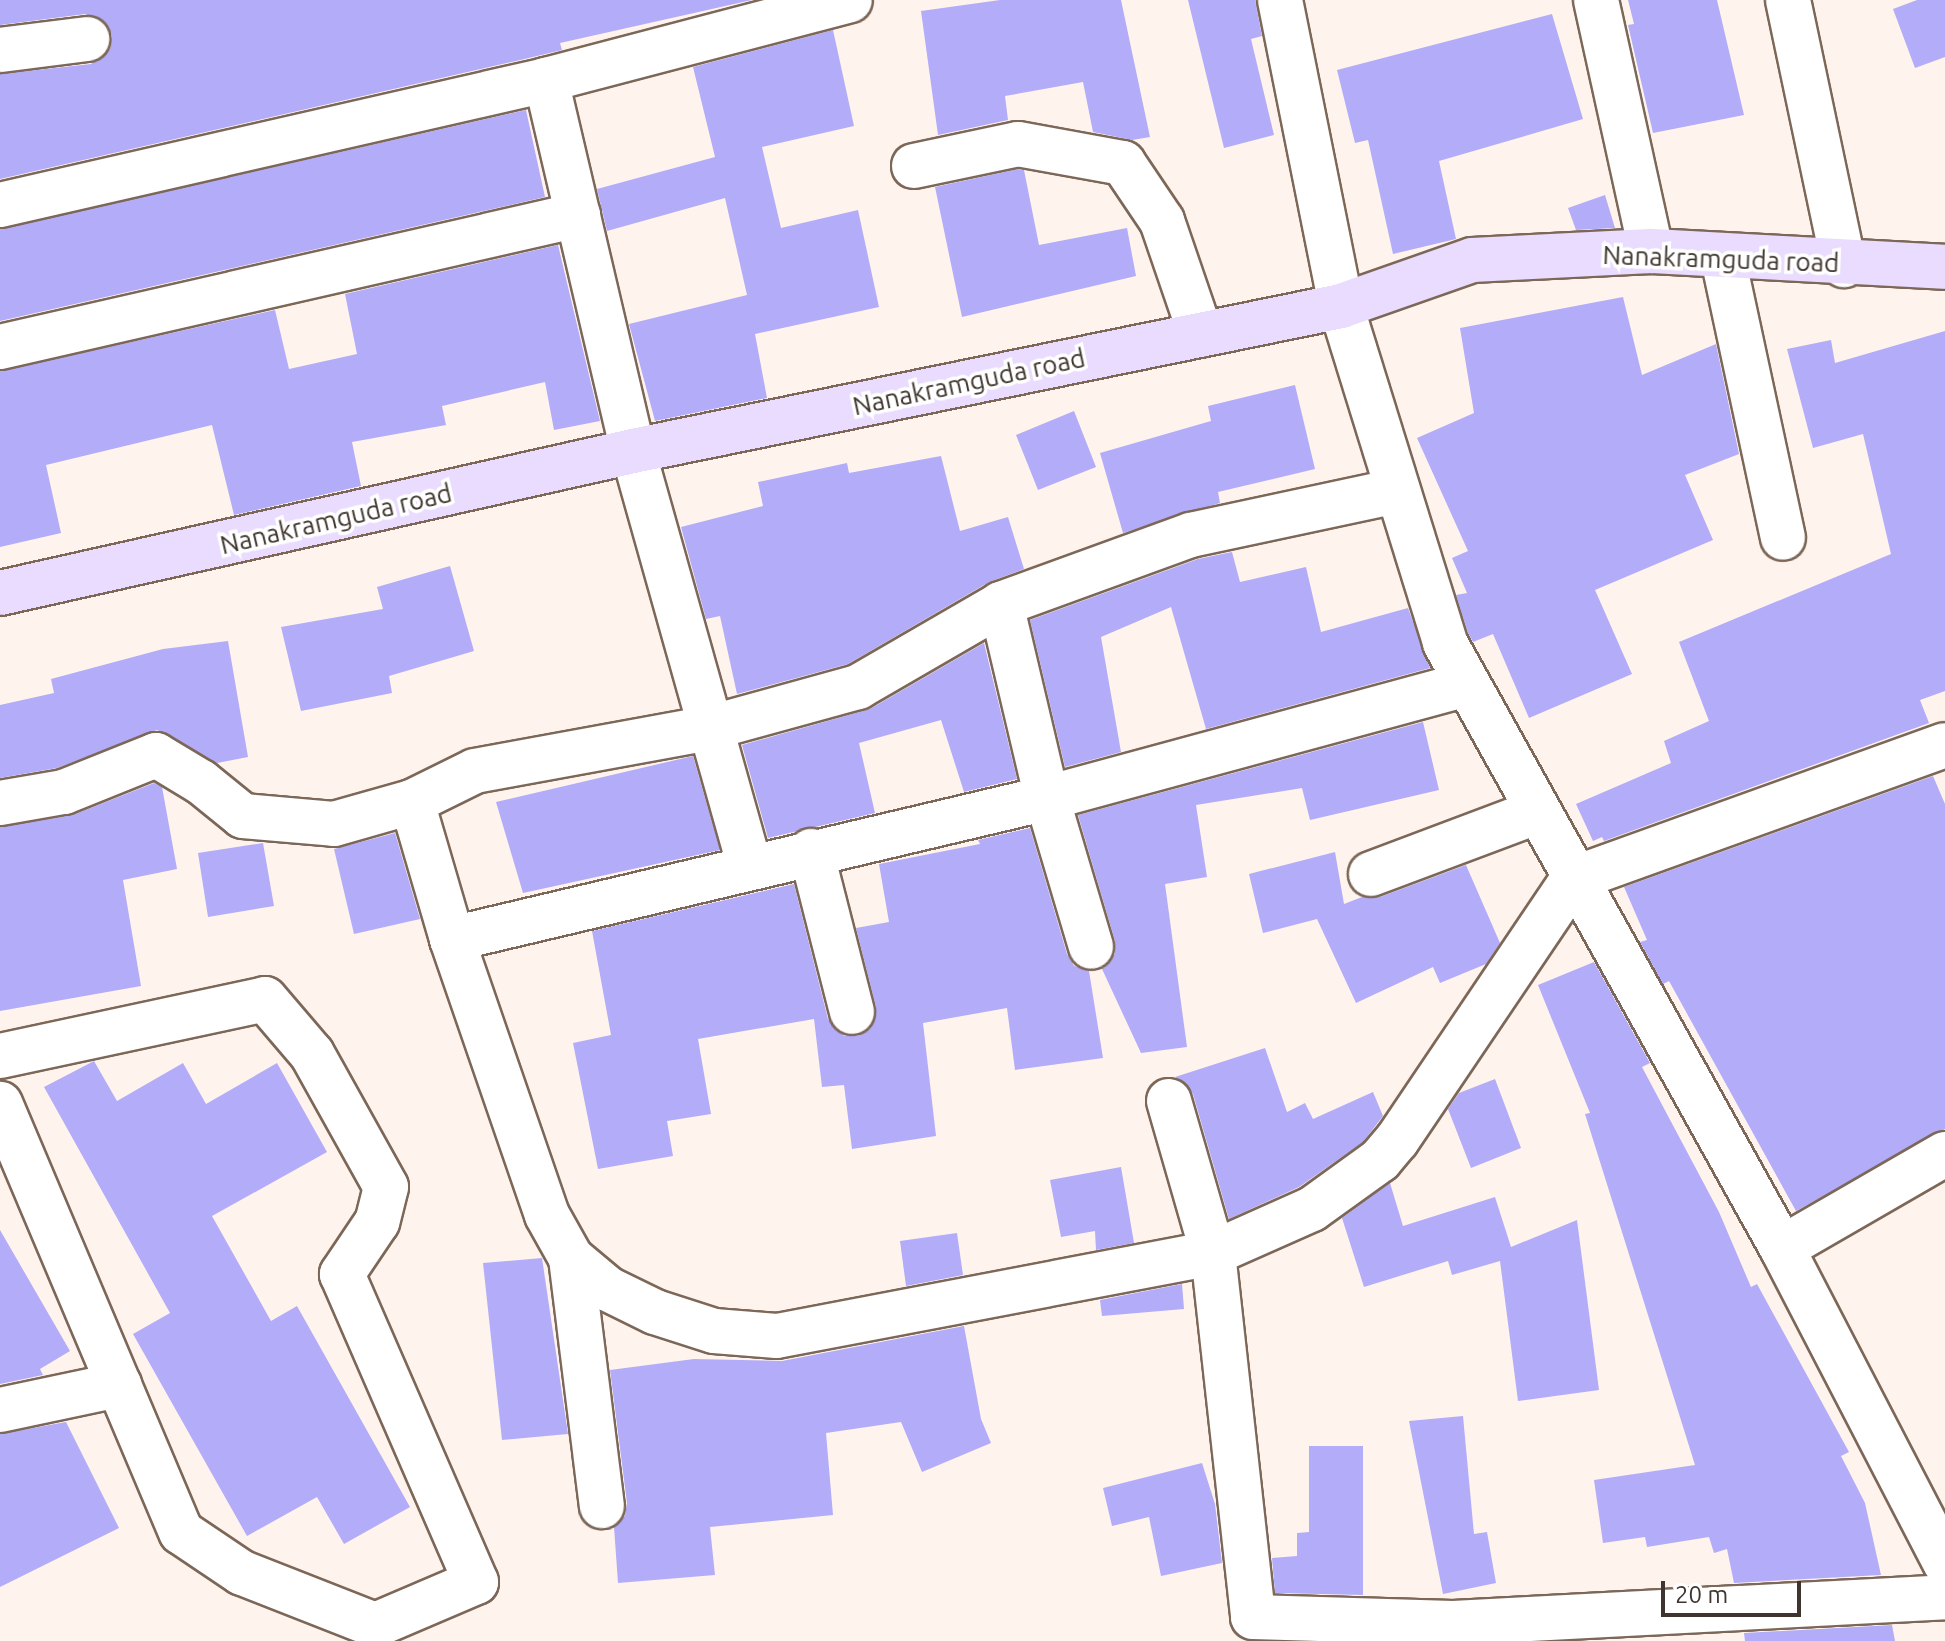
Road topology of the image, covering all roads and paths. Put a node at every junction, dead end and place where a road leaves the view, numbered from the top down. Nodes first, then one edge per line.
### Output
1 (850, 0) edge
2 (1280, 0) edge
3 (1596, 0) edge
4 (1788, 0) edge
5 (87, 39) dead end
6 (0, 50) edge
7 (546, 80) junction
8 (914, 166) dead end
9 (0, 205) edge
10 (578, 215) junction
11 (1651, 251) junction
12 (1723, 258) junction
13 (1844, 265) junction
14 (1945, 267) edge
15 (1341, 306) junction
16 (1201, 335) junction
17 (0, 347) edge
18 (633, 451) junction
19 (1396, 491) junction
20 (1783, 538) dead end
21 (0, 593) edge
22 (1001, 604) junction
23 (1467, 684) junction
24 (709, 728) junction
25 (1945, 745) edge
26 (1047, 798) junction
27 (412, 802) junction
28 (0, 803) edge
29 (1536, 812) junction
30 (811, 851) junction
31 (750, 866) junction
32 (1371, 874) dead end
33 (1573, 879) junction
34 (452, 939) junction
35 (1091, 947) dead end
36 (852, 1012) dead end
37 (0, 1056) edge
38 (1169, 1101) dead end
39 (0, 1104) edge
40 (1945, 1154) edge
41 (1782, 1248) junction
42 (1213, 1253) junction
43 (571, 1258) junction
44 (119, 1385) junction
45 (0, 1410) edge
46 (602, 1506) dead end
47 (1945, 1563) edge
48 (1945, 1597) edge

1 - 7 street
2 - 15 street
3 - 11 street
4 - 13 street
5 - 6 street
7 - 9 street
7 - 10 street
8 - 16 street
10 - 17 street
10 - 18 street
11 - 12 main road, Nanakramguda road
11 - 15 main road, Nanakramguda road
12 - 13 main road, Nanakramguda road
12 - 20 street
13 - 14 main road, Nanakramguda road
15 - 16 main road, Nanakramguda road
15 - 19 street
16 - 18 main road, Nanakramguda road
18 - 21 main road, Nanakramguda road
18 - 24 street
19 - 22 street
19 - 23 street
22 - 24 street
22 - 26 street
23 - 26 street
23 - 29 street
24 - 27 street
24 - 31 street
25 - 33 street
26 - 30 street
26 - 35 street
27 - 28 street
27 - 34 street
29 - 32 street
29 - 33 street
30 - 31 street
30 - 36 street
31 - 34 street
33 - 41 street
33 - 42 street
34 - 43 street
37 - 44 street
38 - 42 street
39 - 44 street
40 - 41 street
41 - 47 street
42 - 43 street
42 - 48 street
43 - 46 street
44 - 45 street

